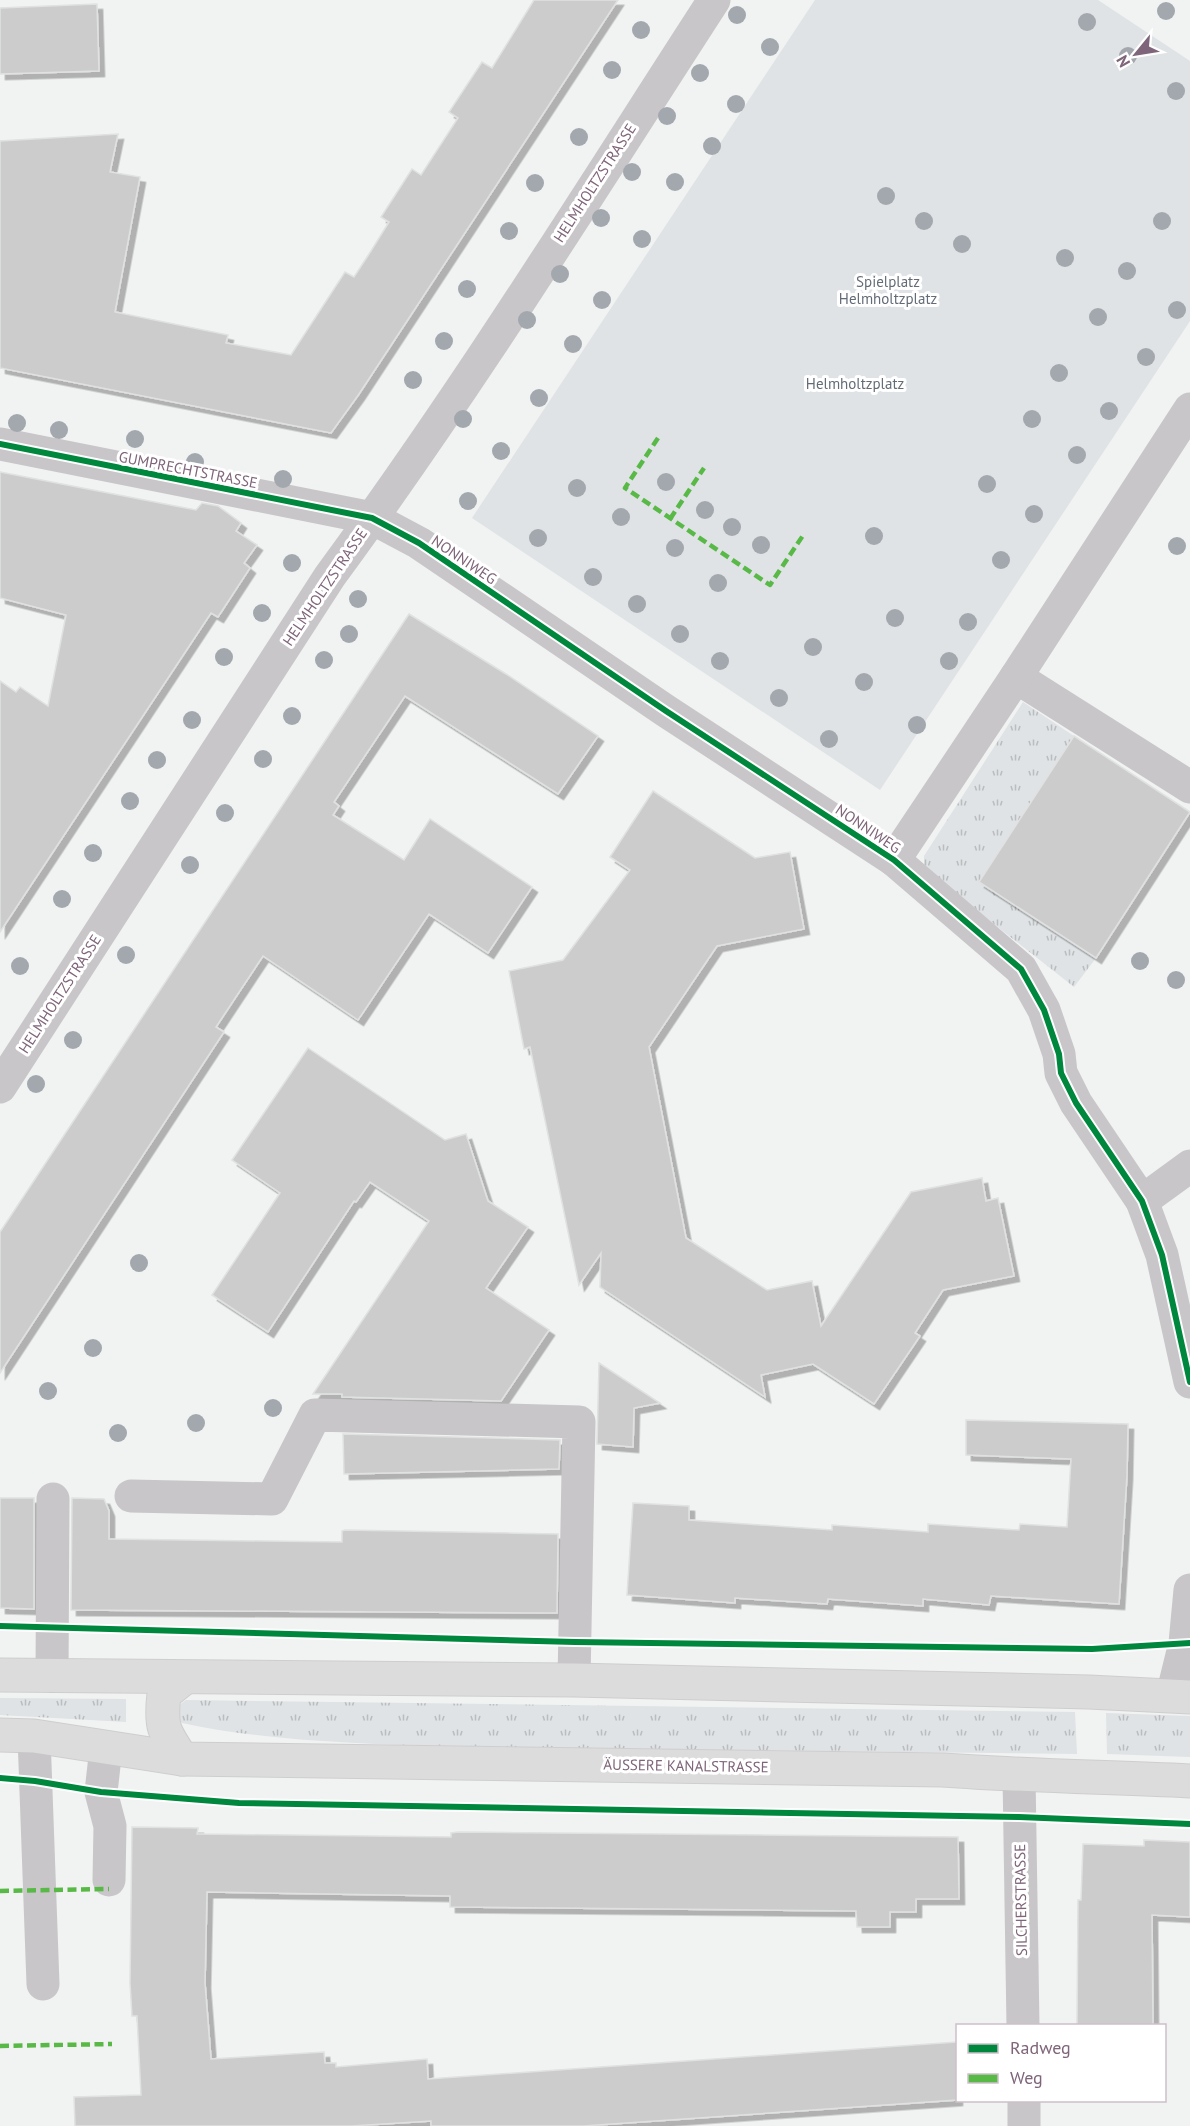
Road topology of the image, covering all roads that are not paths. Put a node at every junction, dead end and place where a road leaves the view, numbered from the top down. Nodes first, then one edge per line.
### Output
1 (714, 0) edge
2 (1190, 410) edge
3 (0, 444) edge
4 (372, 518) junction
5 (1016, 677) junction
6 (1190, 787) edge
7 (894, 860) junction
8 (0, 1087) edge
9 (1190, 1166) edge
10 (1142, 1201) junction
11 (1190, 1382) edge
12 (131, 1496) dead end
13 (53, 1499) dead end
14 (1190, 1590) edge
15 (0, 1675) edge
16 (51, 1676) junction
17 (184, 1678) junction
18 (574, 1680) junction
19 (1181, 1696) edge
20 (0, 1735) edge
21 (34, 1736) junction
22 (106, 1748) junction
23 (182, 1759) junction
24 (1019, 1775) junction
25 (1190, 1781) edge
26 (109, 1880) dead end
27 (43, 1984) dead end
28 (1023, 2024) edge
29 (1024, 2102) edge
30 (1024, 2126) edge

1 - 4 street, HELMHOLTZSTRASSE
2 - 5 street
3 - 4 street, GUMPRECHTSTRASSE
4 - 7 street, NONNIWEG
4 - 8 street, HELMHOLTZSTRASSE
5 - 6 street
5 - 7 street
7 - 10 street, NONNIWEG
9 - 10 street
10 - 11 street, NONNIWEG
12 - 18 street
13 - 16 street
14 - 19 street
15 - 16 main road
16 - 17 main road
17 - 18 main road
17 - 23 main road
18 - 19 main road
20 - 21 main road, ÄUSSERE KANALSTRASSE
21 - 22 main road, ÄUSSERE KANALSTRASSE
21 - 27 street
22 - 23 main road, ÄUSSERE KANALSTRASSE
22 - 26 street
23 - 24 main road, ÄUSSERE KANALSTRASSE
24 - 25 main road, ÄUSSERE KANALSTRASSE
24 - 28 street, SILCHERSTRASSE
29 - 30 street

